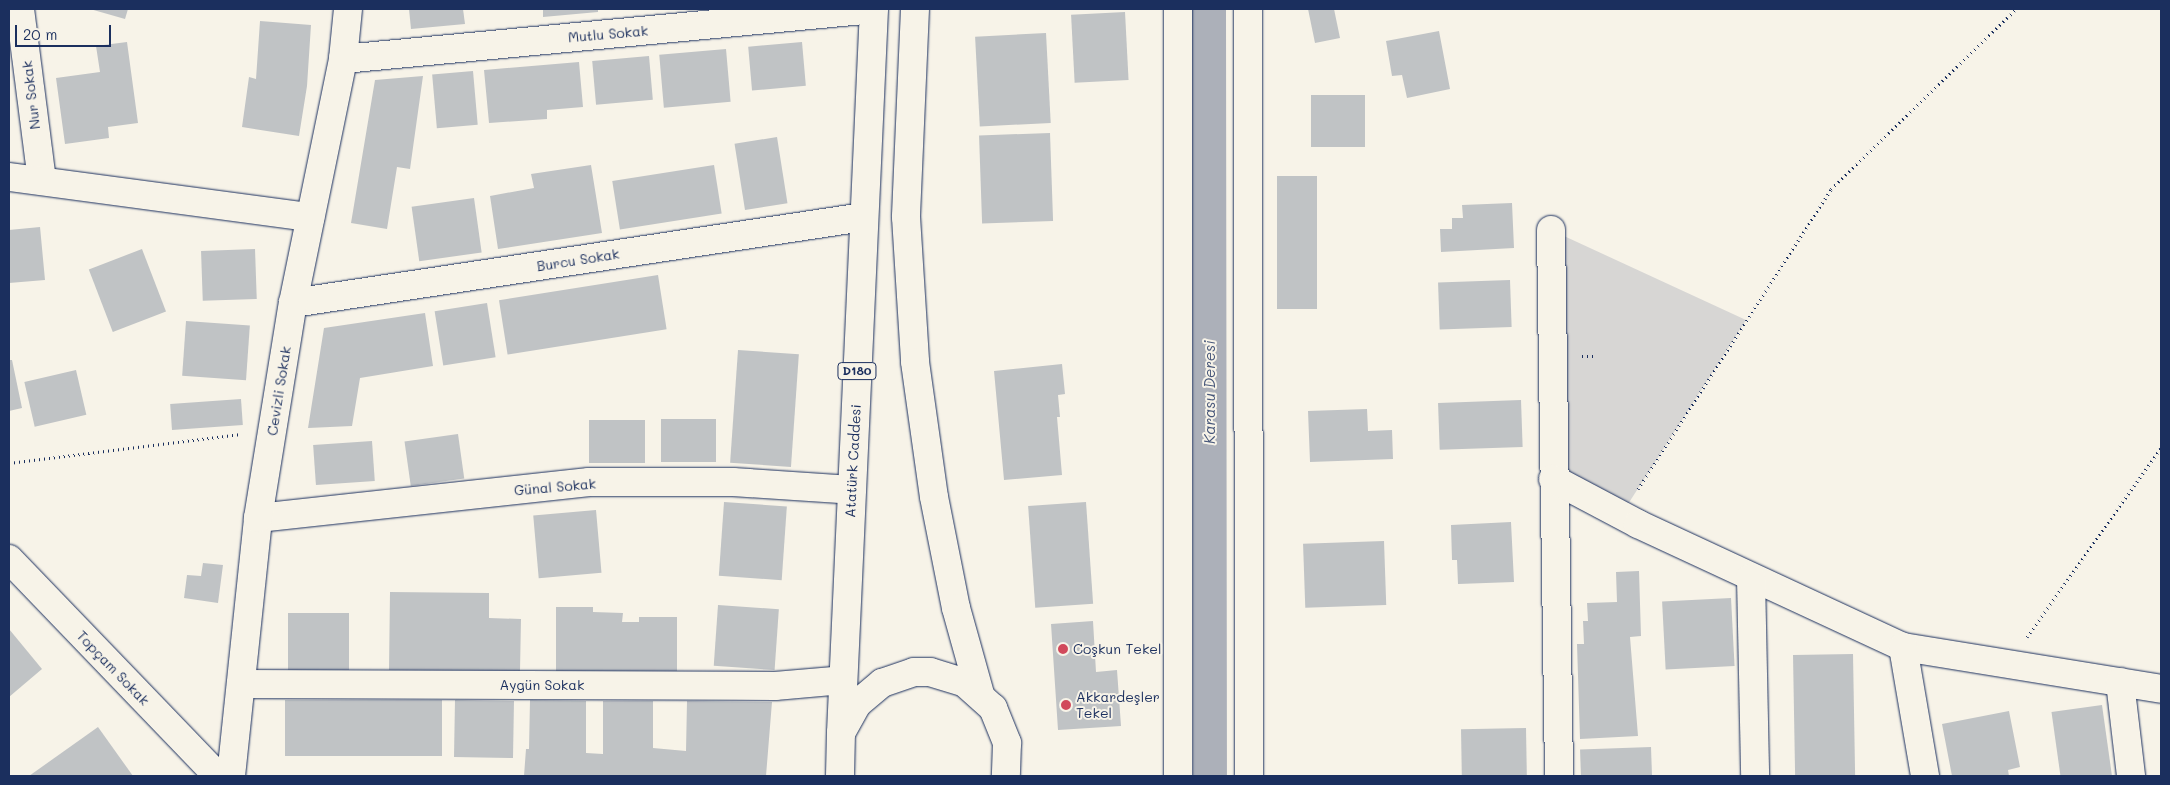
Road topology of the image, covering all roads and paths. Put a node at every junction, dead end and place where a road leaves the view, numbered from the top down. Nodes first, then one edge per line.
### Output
1 (348, 9) edge
2 (874, 9) edge
3 (917, 9) edge
4 (1178, 9) edge
5 (1248, 9) edge
6 (2016, 9) edge
7 (22, 11) edge
8 (343, 59) junction
9 (9, 177) edge
10 (42, 181) junction
11 (310, 217) junction
12 (864, 217) junction
13 (1551, 230) dead end
14 (293, 302) junction
15 (272, 430) junction
16 (2161, 448) edge
17 (9, 463) edge
18 (1552, 479) junction
19 (852, 490) junction
20 (1621, 515) junction
21 (258, 518) junction
22 (9, 560) edge
23 (1751, 578) junction
24 (1903, 647) junction
25 (2008, 664) junction
26 (843, 680) junction
27 (2120, 682) junction
28 (241, 684) junction
29 (2161, 689) edge
30 (980, 694) junction
31 (841, 734) junction
32 (838, 773) edge
33 (218, 776) edge
34 (231, 776) edge
35 (1006, 776) edge
36 (1178, 776) edge
37 (1249, 776) edge
38 (1559, 776) edge
39 (1755, 776) edge
40 (1925, 776) edge
41 (2131, 776) edge

1 - 8 main road, Cevizli Sokak
2 - 8 main road, Mutlu Sokak
2 - 12 main road, Atatürk Caddesi / D180
3 - 30 main road, Atatürk Caddesi
4 - 36 main road
5 - 37 main road
6 - 20 path
7 - 10 main road, Nur Sokak
8 - 11 main road, Cevizli Sokak
9 - 10 main road
10 - 11 main road
11 - 14 main road, Cevizli Sokak
12 - 14 main road, Burcu Sokak
12 - 19 main road, Atatürk Caddesi / D180
13 - 18 main road
14 - 15 main road, Cevizli Sokak
15 - 17 path
15 - 21 main road, Cevizli Sokak
16 - 25 path
18 - 20 main road
18 - 38 main road
19 - 21 main road, Günal Sokak
19 - 26 main road, Atatürk Caddesi / D180
20 - 23 main road
21 - 28 main road, Cevizli Sokak
22 - 33 main road, Topçam Sokak
23 - 24 main road
23 - 39 main road
24 - 25 main road
24 - 40 main road
25 - 27 main road
26 - 28 main road, Aygün Sokak
26 - 31 main road, Atatürk Caddesi / D180
27 - 29 main road
27 - 41 main road
28 - 34 main road, Cevizli Sokak
30 - 31 main road, Atatürk Caddesi
30 - 35 main road, Atatürk Caddesi
31 - 32 main road, Atatürk Caddesi

